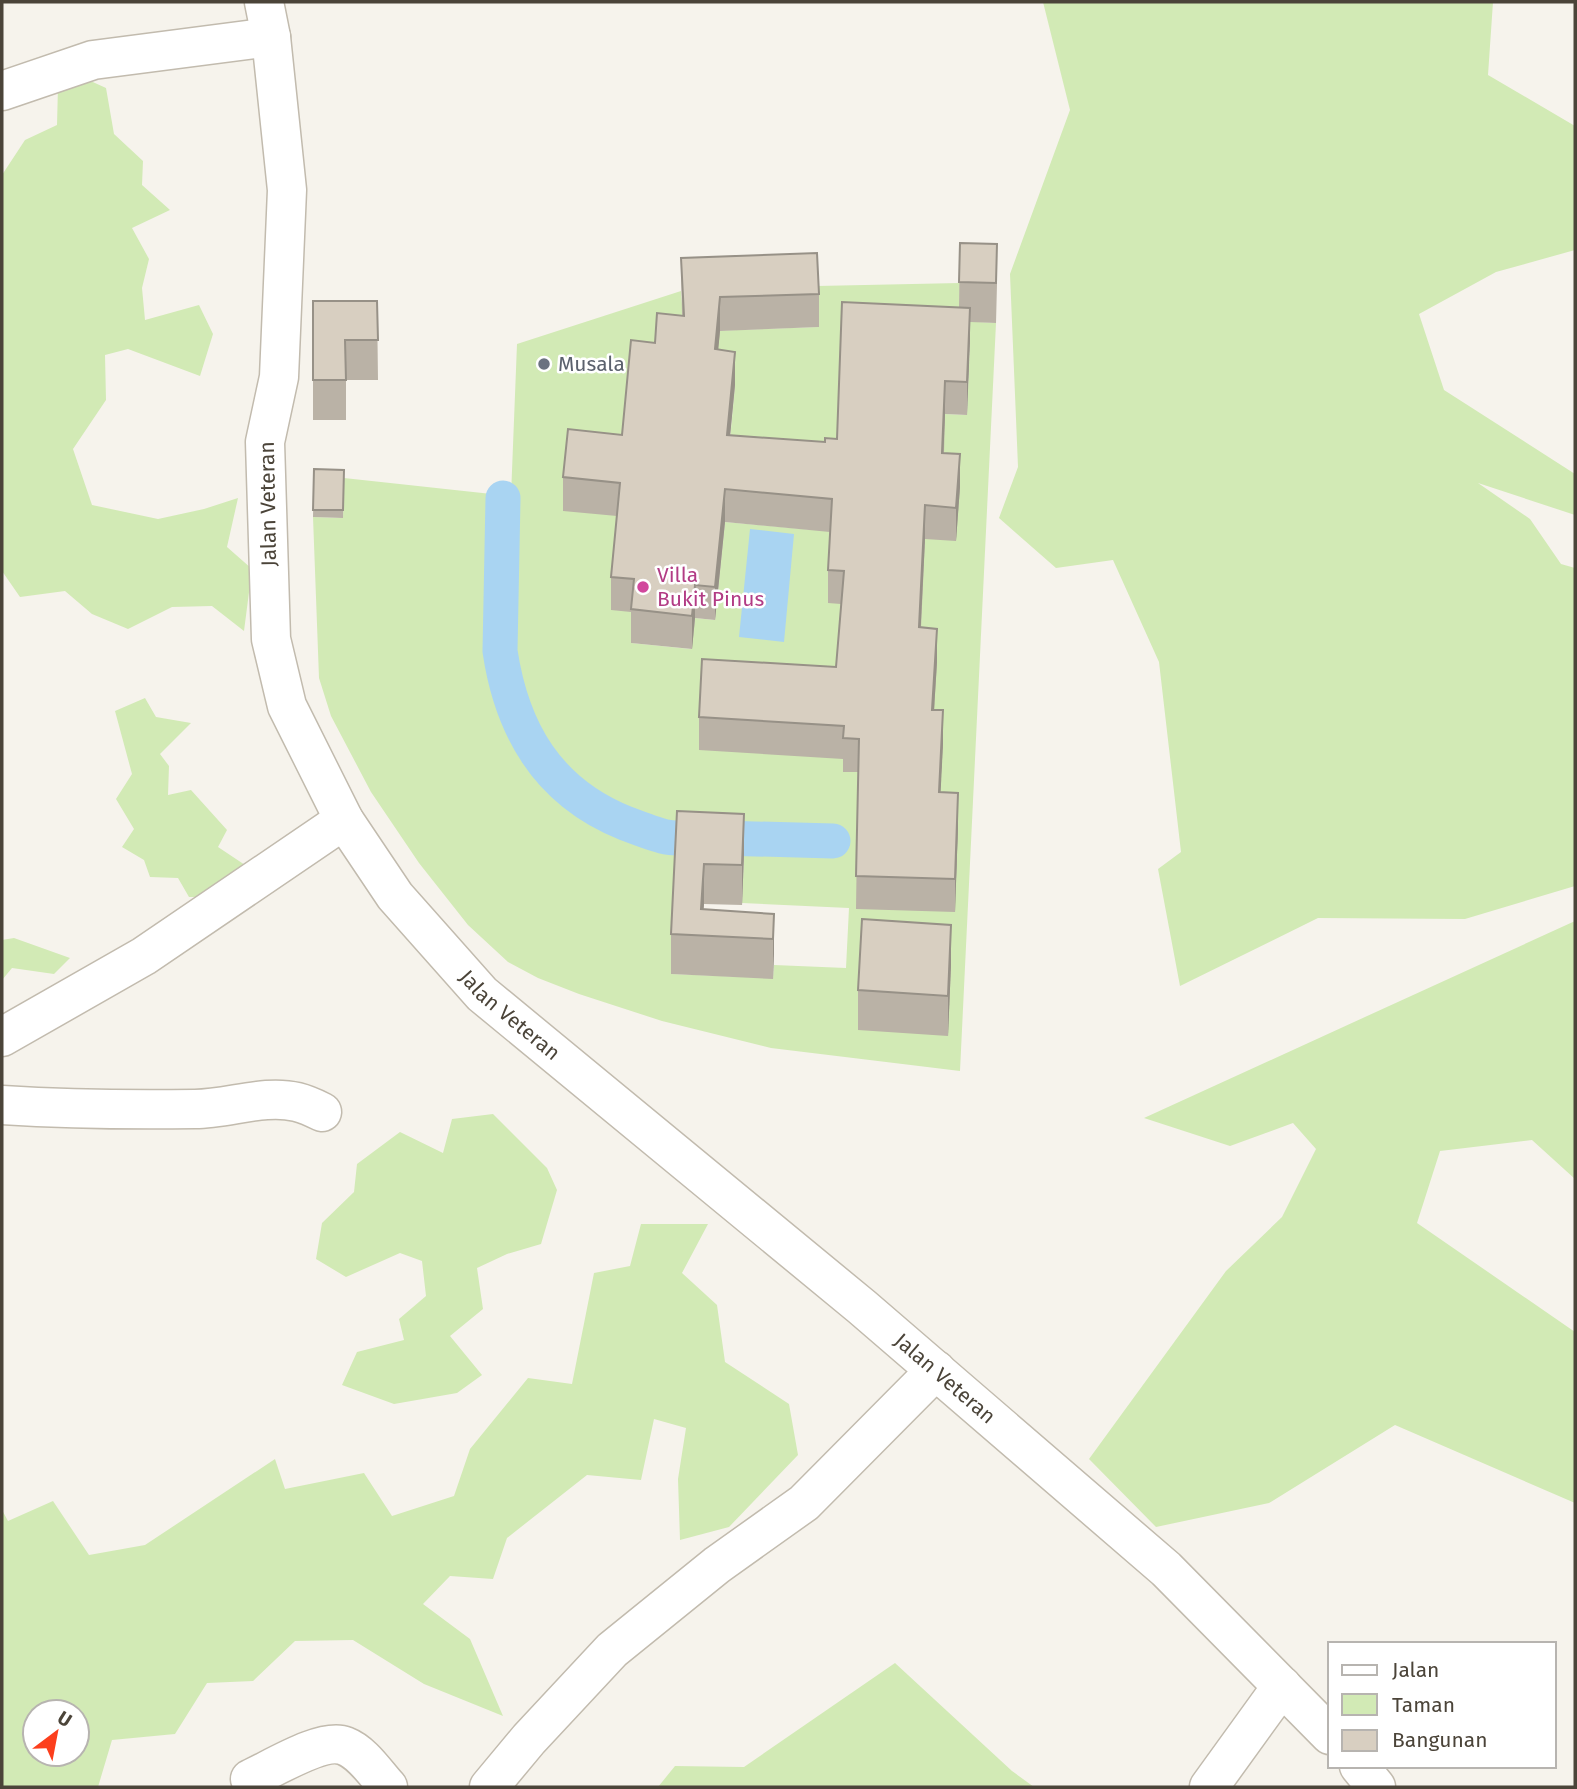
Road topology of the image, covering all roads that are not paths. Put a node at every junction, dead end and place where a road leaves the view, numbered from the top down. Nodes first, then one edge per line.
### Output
1 (267, 19) edge
2 (2, 91) edge
3 (344, 820) junction
4 (2, 1037) edge
5 (2, 1105) edge
6 (322, 1112) dead end
7 (936, 1370) junction
8 (1282, 1686) junction
9 (1328, 1733) edge
10 (1361, 1768) edge
11 (250, 1779) dead end
12 (388, 1787) edge
13 (489, 1787) edge
14 (1209, 1787) edge
15 (1376, 1787) edge

1 - 2 street
1 - 3 street, Jalan Veteran
3 - 4 street
3 - 7 street, Jalan Veteran
5 - 6 street
7 - 8 street, Jalan Veteran
7 - 13 street
8 - 9 street, Jalan Veteran
8 - 14 street
10 - 15 street
11 - 12 street

